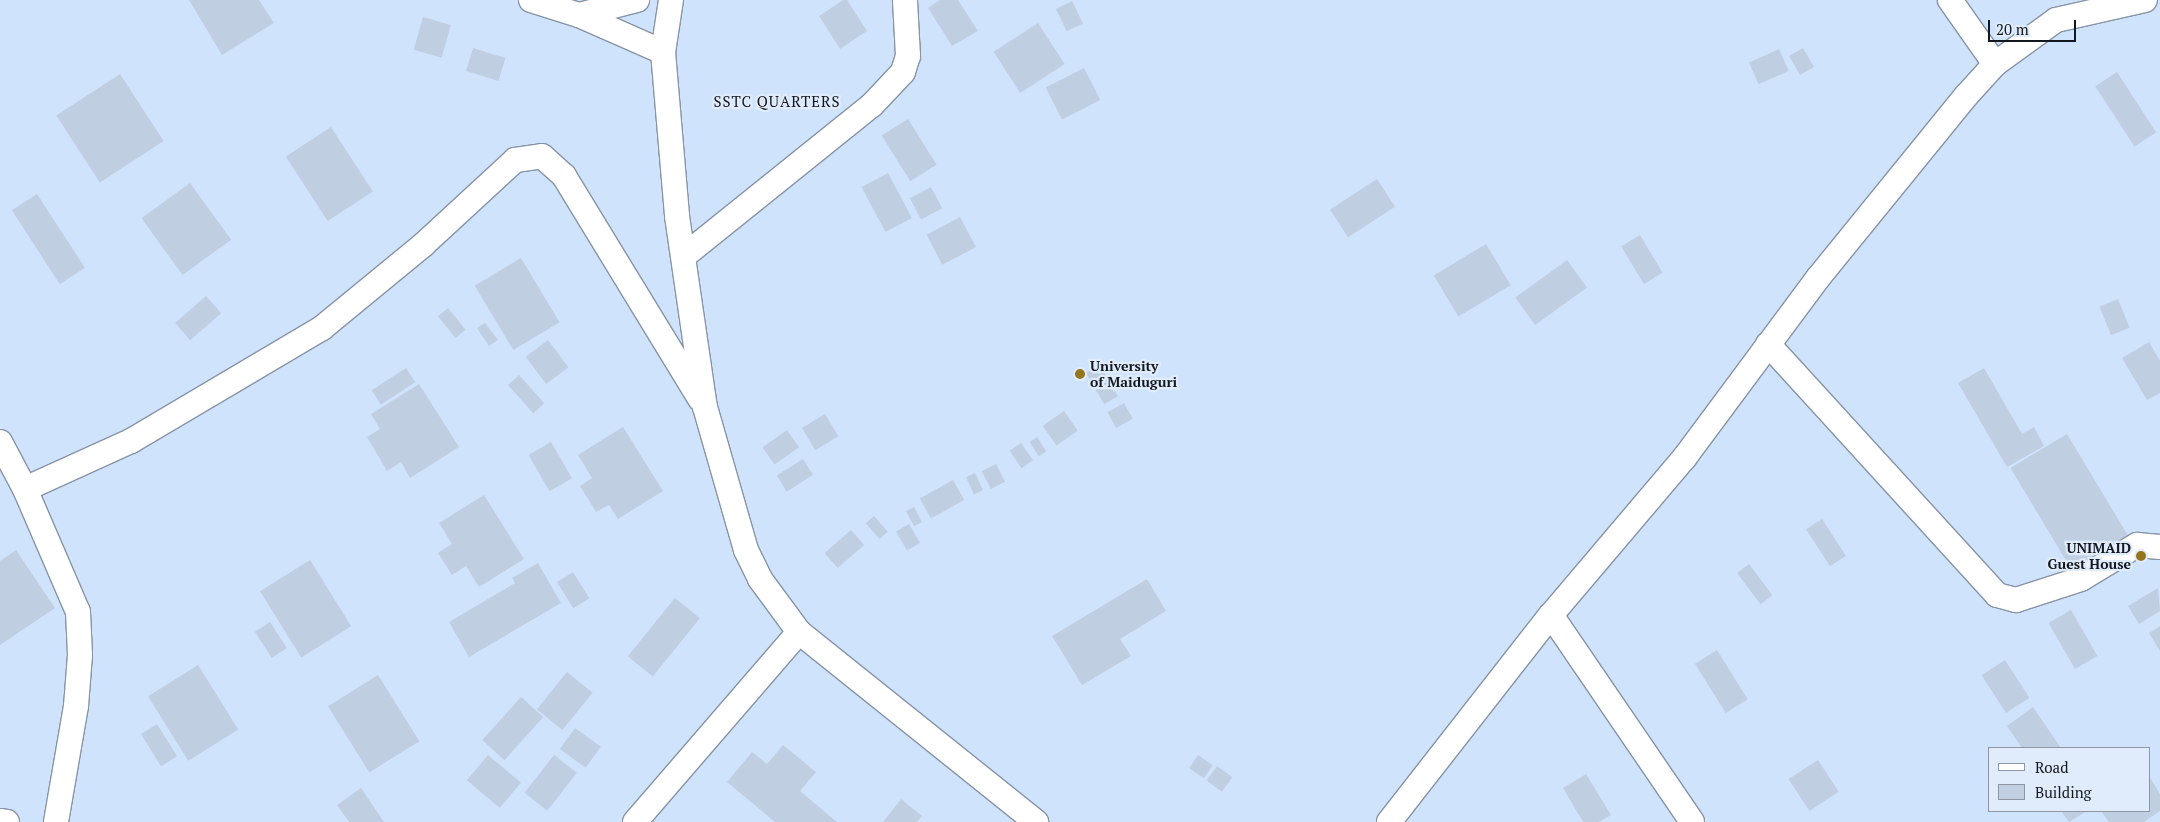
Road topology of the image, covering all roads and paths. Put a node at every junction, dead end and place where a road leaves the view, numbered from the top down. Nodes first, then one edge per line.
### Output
1 (530, 0) edge
2 (637, 0) edge
3 (671, 0) edge
4 (905, 0) edge
5 (1950, 0) edge
6 (2145, 0) edge
7 (579, 15) junction
8 (663, 52) junction
9 (1996, 64) junction
10 (684, 256) junction
11 (1768, 344) junction
12 (705, 407) junction
13 (0, 442) edge
14 (25, 489) junction
15 (2160, 547) edge
16 (1551, 615) junction
17 (799, 632) junction
18 (0, 821) edge
19 (7, 822) edge
20 (56, 822) edge
21 (635, 822) edge
22 (1036, 822) edge
23 (1389, 822) edge
24 (1692, 822) edge

1 - 7 street
2 - 7 street
3 - 8 street
4 - 10 street
5 - 9 street
6 - 9 street
7 - 8 street
8 - 10 street
9 - 11 street
10 - 12 street
11 - 15 street
11 - 16 street
12 - 14 street
12 - 17 street
13 - 14 street
14 - 20 street
16 - 23 street
16 - 24 street
17 - 21 street
17 - 22 street
18 - 19 street

